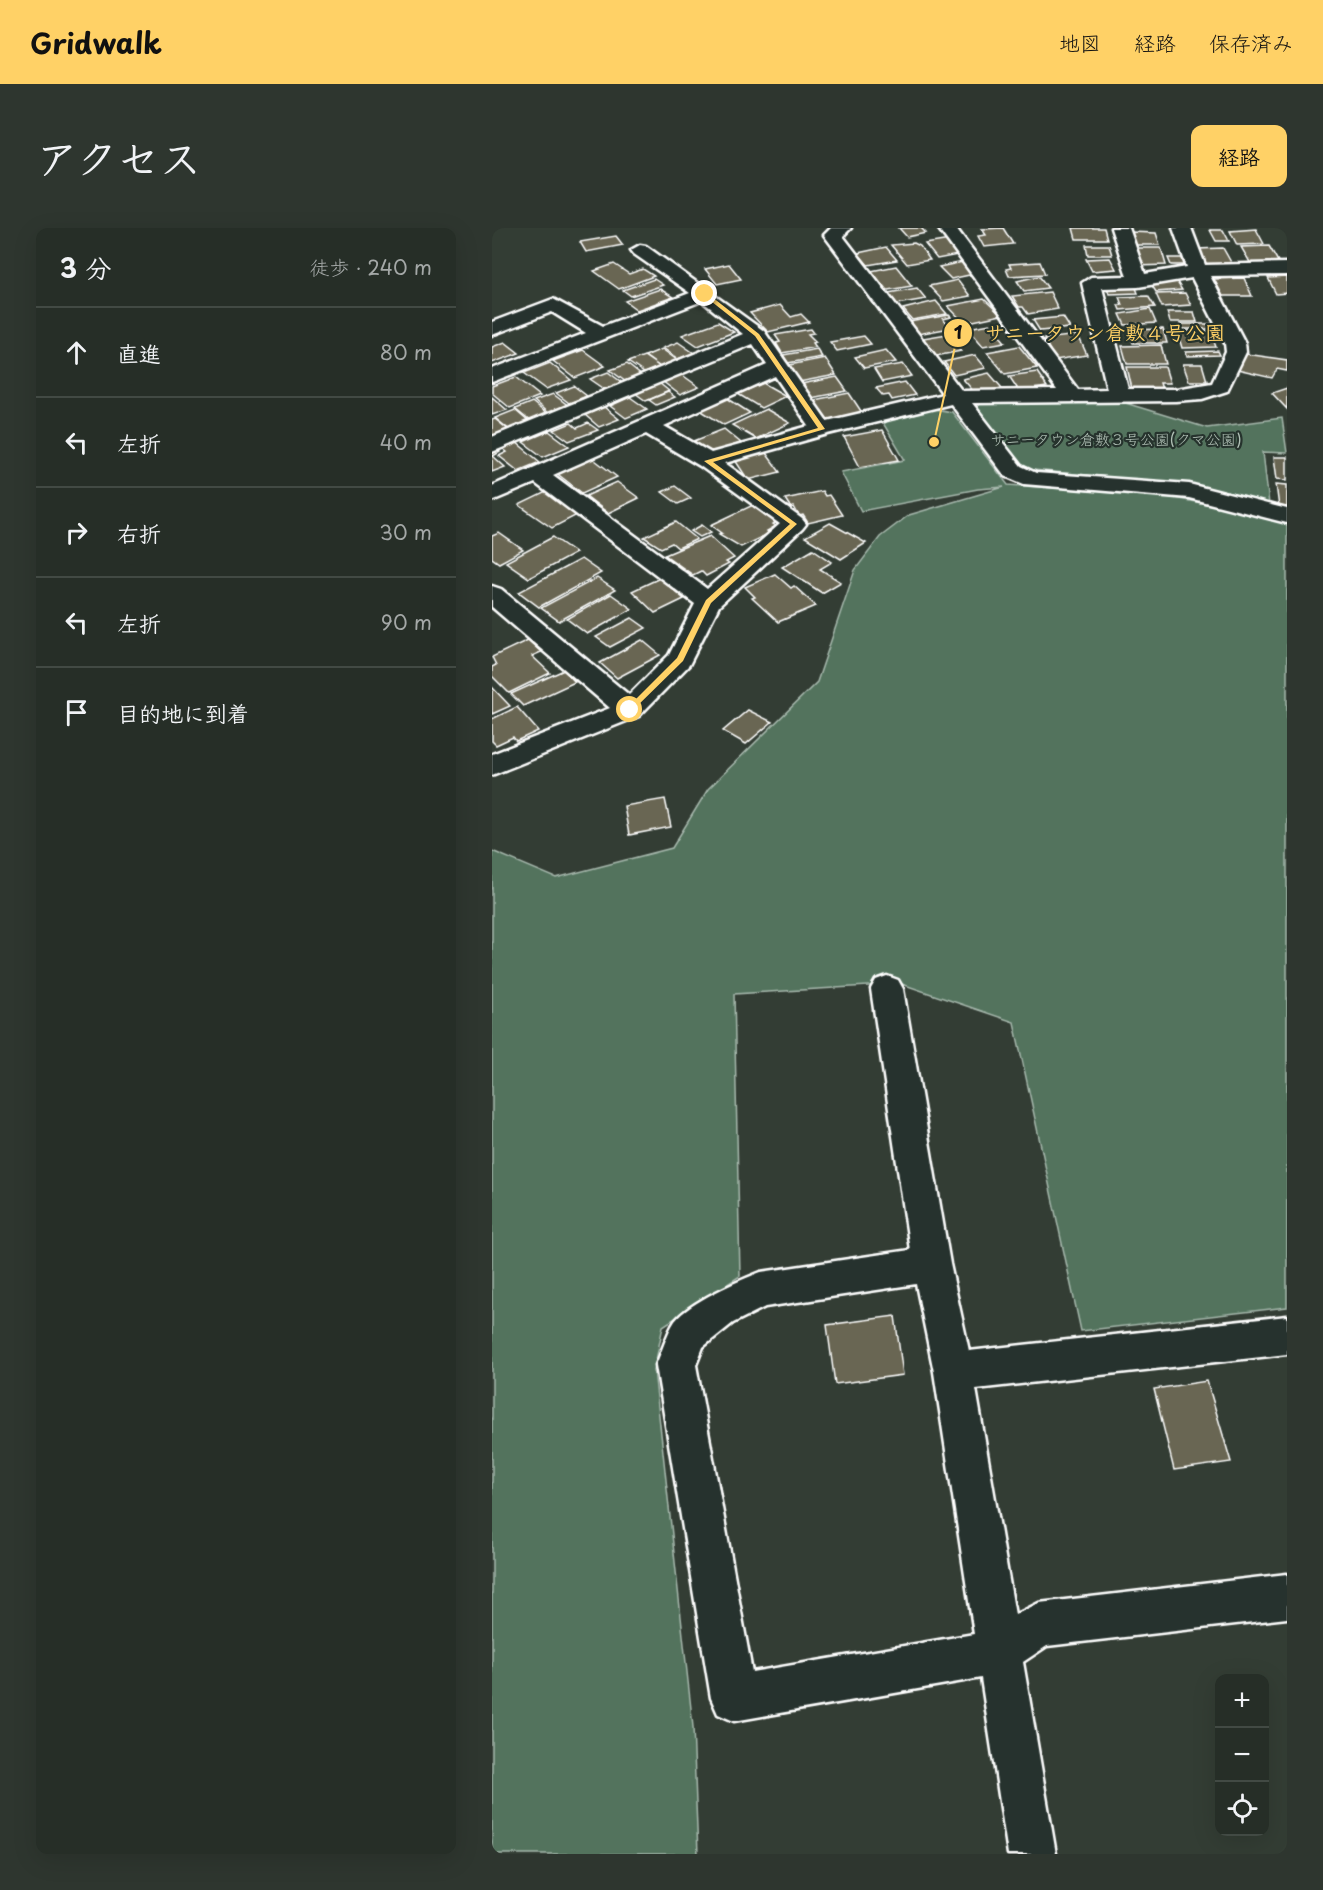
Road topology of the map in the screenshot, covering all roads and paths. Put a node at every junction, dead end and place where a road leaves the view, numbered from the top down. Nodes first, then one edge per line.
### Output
1 (842, 228) edge
2 (947, 228) edge
3 (1120, 228) edge
4 (1182, 228) edge
5 (640, 250) dead end
6 (1287, 269) edge
7 (1198, 271) junction
8 (1138, 281) junction
9 (705, 294) junction
10 (492, 329) edge
11 (600, 333) junction
12 (757, 335) junction
13 (781, 366) junction
14 (492, 376) edge
15 (1072, 396) junction
16 (1119, 396) junction
17 (955, 397) junction
18 (647, 425) junction
19 (822, 429) junction
20 (492, 445) edge
21 (708, 461) junction
22 (537, 474) junction
23 (492, 494) edge
24 (1287, 516) edge
25 (492, 594) edge
26 (708, 602) junction
27 (630, 710) junction
28 (492, 765) edge
29 (887, 989) dead end
30 (931, 1264) junction
31 (1287, 1335) edge
32 (954, 1372) junction
33 (1287, 1596) edge
34 (1000, 1652) junction
35 (1032, 1854) edge

1 - 17 street
2 - 15 street
3 - 8 street
4 - 7 street
5 - 9 street
6 - 7 street
7 - 8 street
7 - 16 street
8 - 16 street
9 - 11 street
9 - 12 street
10 - 11 street
11 - 14 street
12 - 13 street
12 - 20 street
13 - 18 street
13 - 19 street
15 - 16 street
15 - 17 street
17 - 19 street
17 - 24 street
18 - 21 street
18 - 22 street
19 - 21 street
21 - 26 street
22 - 23 street
22 - 26 street
25 - 27 street
26 - 27 street
27 - 28 street
29 - 30 street
30 - 32 street
30 - 34 street
31 - 32 street
32 - 34 street
33 - 34 street
34 - 35 street

